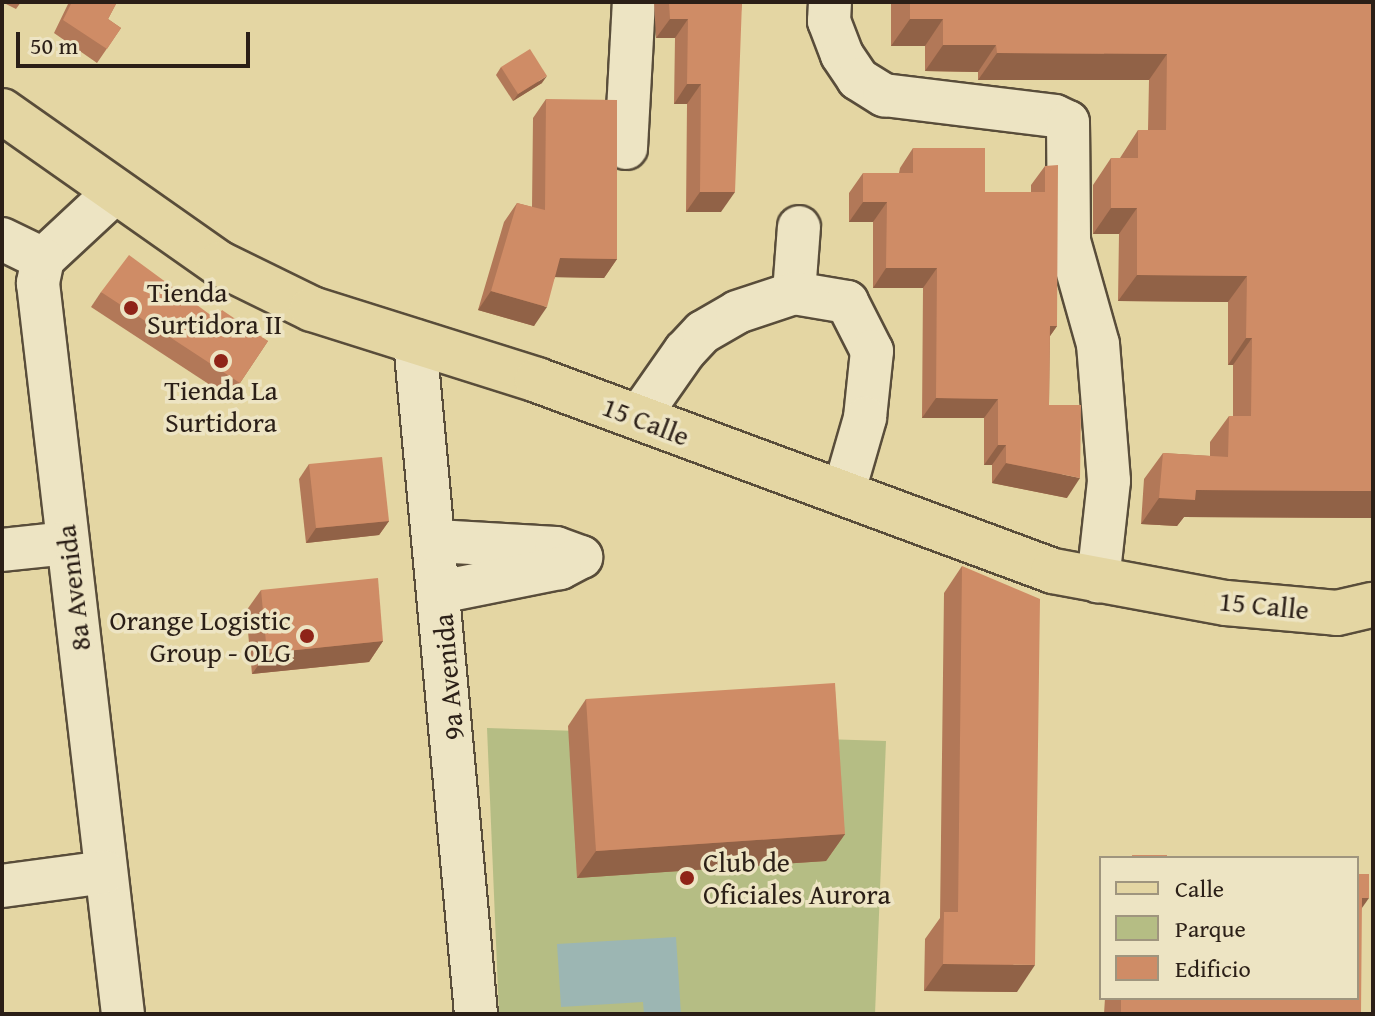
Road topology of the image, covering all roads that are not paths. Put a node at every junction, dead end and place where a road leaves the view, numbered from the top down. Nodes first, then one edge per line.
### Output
1 (634, 2) edge
2 (830, 2) edge
3 (2, 111) edge
4 (626, 148) dead end
5 (114, 193) junction
6 (799, 227) dead end
7 (2, 239) edge
8 (43, 259) junction
9 (794, 293) junction
10 (415, 341) junction
11 (638, 418) junction
12 (843, 494) junction
13 (436, 541) junction
14 (68, 543) junction
15 (2, 550) edge
16 (1098, 581) junction
17 (440, 592) junction
18 (1361, 616) edge
19 (105, 872) junction
20 (2, 886) edge
21 (123, 1014) edge
22 (476, 1014) edge

1 - 4 street
2 - 16 street
3 - 5 main road, 15 Calle
5 - 8 street
5 - 10 main road, 15 Calle
6 - 9 street
7 - 8 street
8 - 14 street, 8a Avenida
9 - 11 street
9 - 12 street
10 - 11 main road, 15 Calle
10 - 13 street, 9a Avenida
11 - 12 main road, 15 Calle
12 - 16 main road, 15 Calle
13 - 17 street, 9a Avenida
13 - 17 street
14 - 15 street
14 - 19 street, 8a Avenida
16 - 18 main road, 15 Calle
17 - 22 street, 9a Avenida
19 - 20 street
19 - 21 street, 8a Avenida

